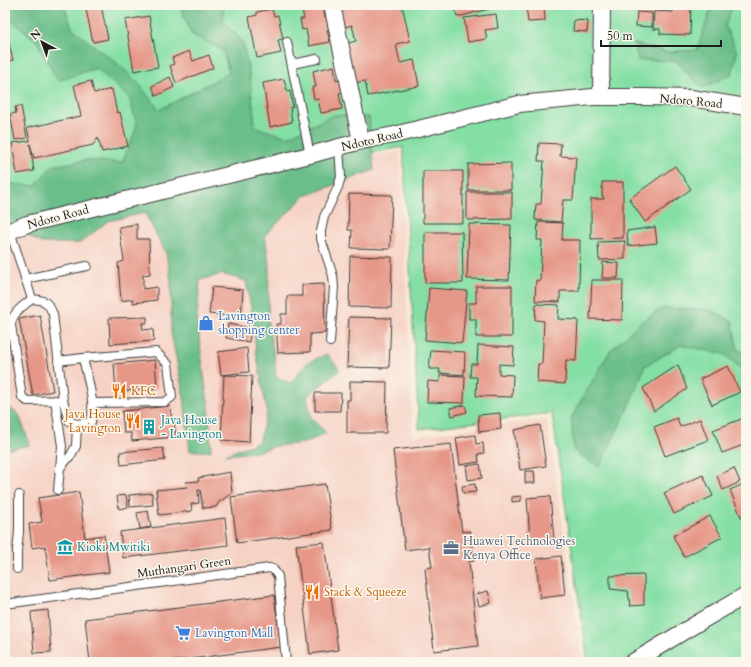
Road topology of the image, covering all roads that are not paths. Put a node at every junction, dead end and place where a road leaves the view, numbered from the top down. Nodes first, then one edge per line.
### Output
1 (332, 5) edge
2 (602, 5) edge
3 (287, 42) dead end
4 (317, 59) dead end
5 (292, 64) junction
6 (601, 97) junction
7 (746, 107) edge
8 (361, 141) junction
9 (339, 148) junction
10 (310, 155) junction
11 (8, 232) edge
12 (87, 266) dead end
13 (26, 279) junction
14 (32, 299) junction
15 (330, 342) dead end
16 (83, 358) junction
17 (58, 360) junction
18 (59, 400) junction
19 (92, 403) junction
20 (77, 424) junction
21 (60, 469) junction
22 (58, 490) dead end
23 (20, 495) dead end
24 (17, 569) dead end
25 (746, 595) edge
26 (5, 604) edge
27 (286, 662) edge
28 (633, 662) edge

1 - 8 street
2 - 6 street
3 - 5 lane
4 - 5 lane
5 - 10 lane
6 - 7 street, Ndoto Road
6 - 8 street, Ndoto Road
8 - 9 street, Ndoto Road
9 - 10 street, Ndoto Road
9 - 15 lane
10 - 11 street, Ndoto Road
11 - 13 lane
12 - 13 lane
13 - 14 lane
14 - 17 lane
14 - 18 lane
16 - 17 lane
16 - 19 lane
16 - 19 lane
17 - 18 lane
18 - 20 lane
18 - 21 lane
19 - 20 lane
20 - 21 lane
21 - 22 lane
23 - 24 lane
25 - 28 street
26 - 27 lane, Muthangari Green

